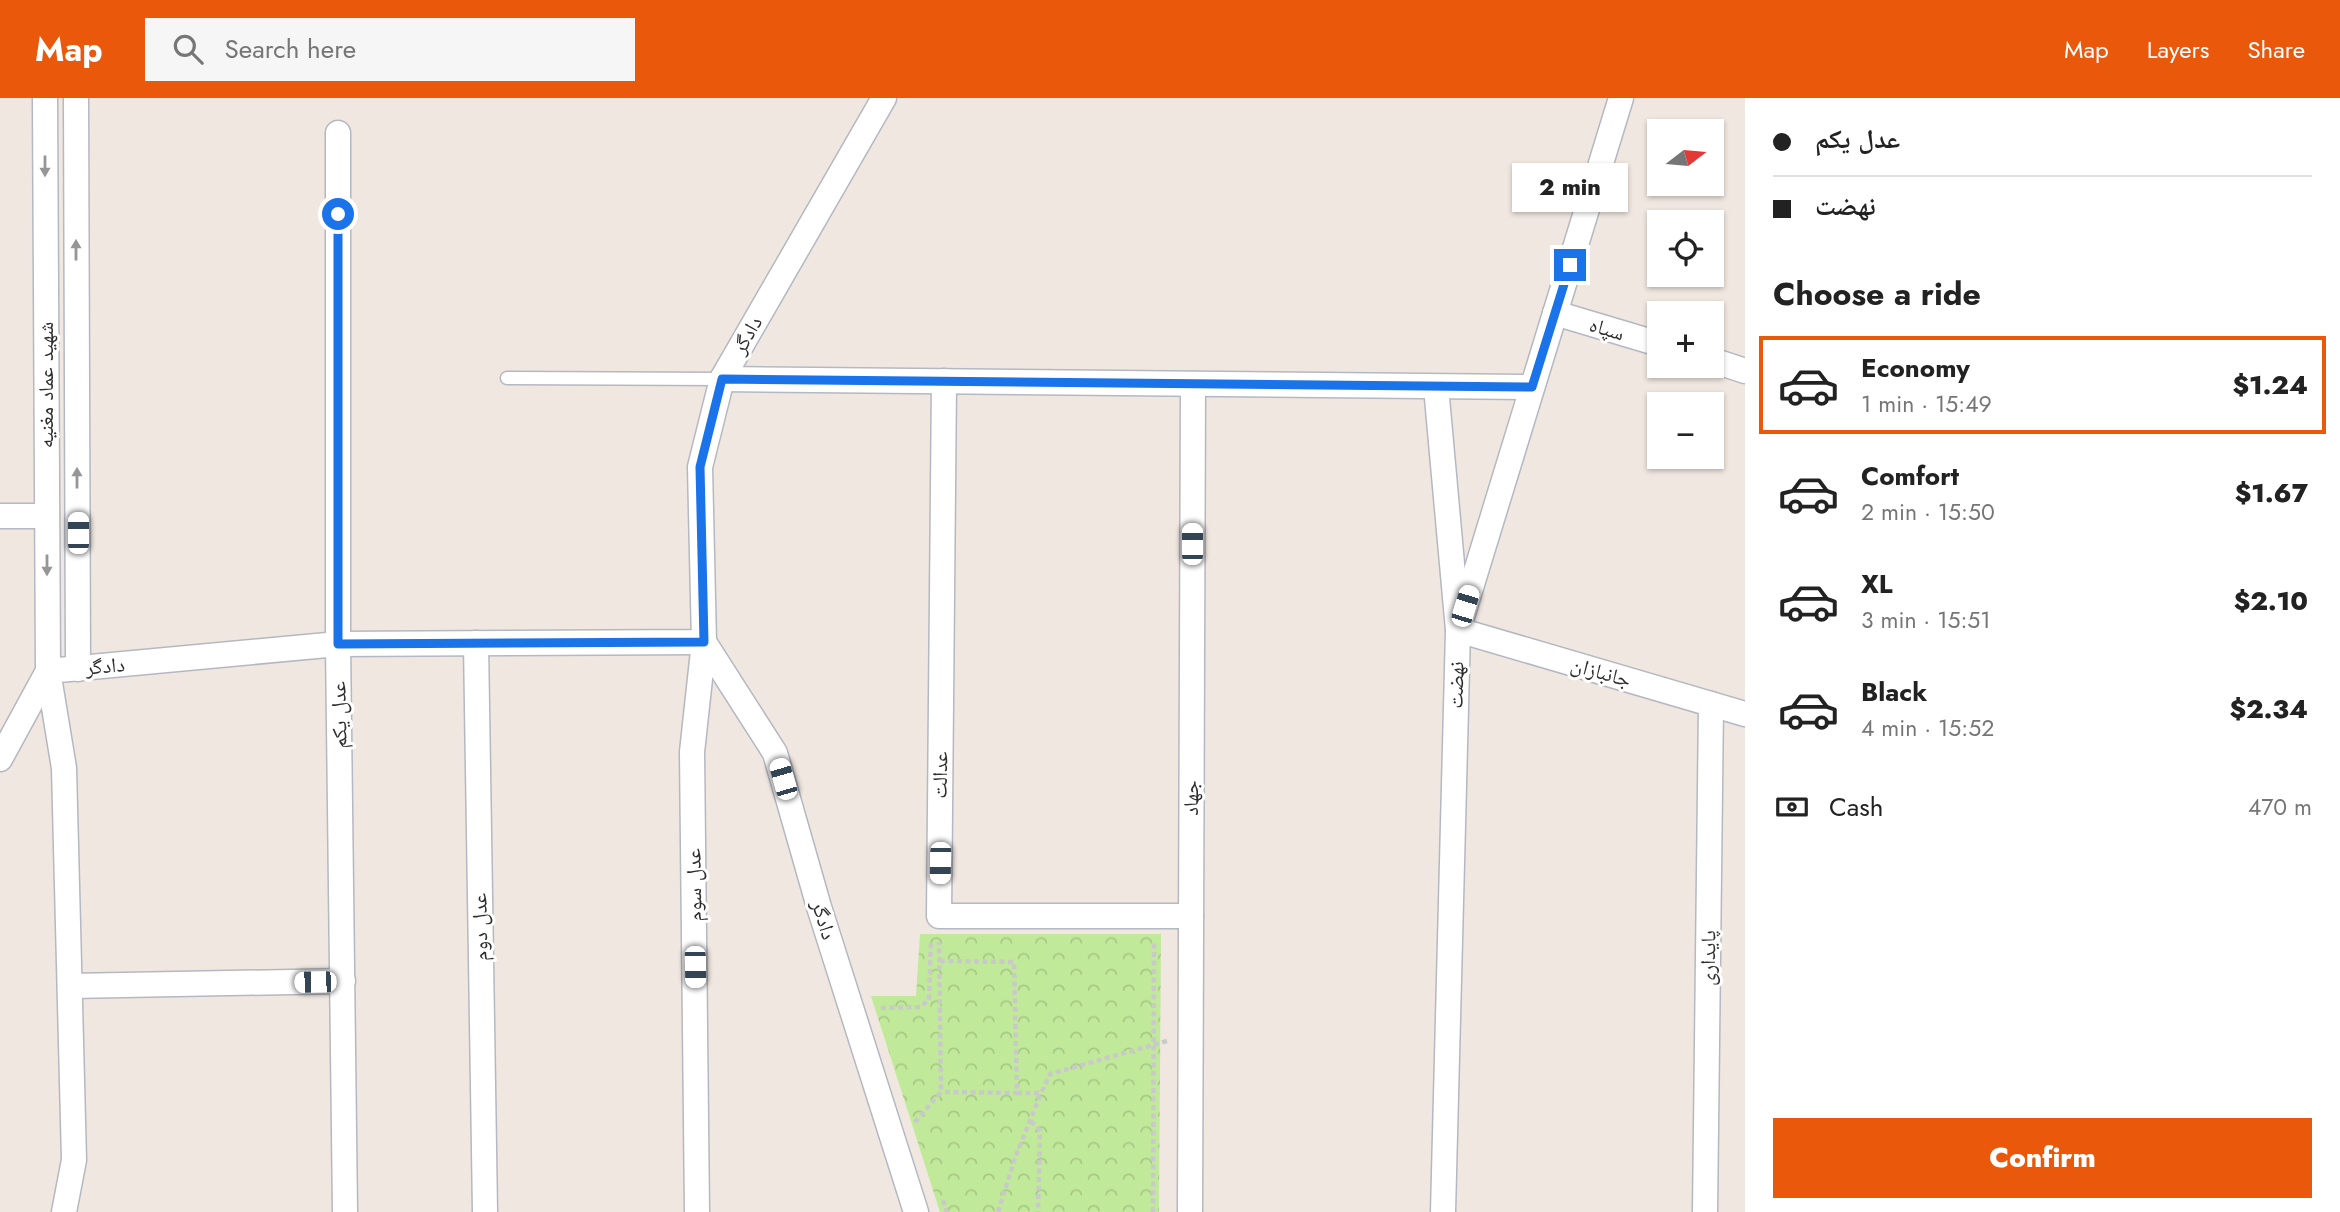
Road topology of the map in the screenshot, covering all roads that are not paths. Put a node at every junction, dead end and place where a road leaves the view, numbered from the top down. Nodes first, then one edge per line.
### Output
1 (45, 98) edge
2 (76, 98) edge
3 (884, 98) edge
4 (1621, 98) edge
5 (338, 133) dead end
6 (1555, 313) junction
7 (1647, 340) edge
8 (1724, 364) edge
9 (1745, 371) edge
10 (507, 378) dead end
11 (722, 379) junction
12 (944, 381) junction
13 (1193, 384) junction
14 (1436, 387) junction
15 (1532, 387) junction
16 (0, 516) edge
17 (47, 516) junction
18 (1458, 630) junction
19 (704, 642) junction
20 (476, 643) junction
21 (338, 644) junction
22 (78, 668) junction
23 (48, 671) junction
24 (1712, 704) junction
25 (1745, 714) edge
26 (0, 759) edge
27 (1191, 916) junction
28 (343, 981) junction
29 (70, 986) junction
30 (64, 1212) edge
31 (345, 1212) edge
32 (485, 1212) edge
33 (698, 1212) edge
34 (916, 1212) edge
35 (1190, 1212) edge
36 (1443, 1212) edge
37 (1705, 1212) edge

1 -> 17 street, شهید عماد مغنیه
22 -> 2 street, شهید عماد مغنیه
3 - 11 street, دادگر
4 - 6 street, نهضت
5 - 21 street, عدل یکم
6 - 7 street, سپاه
6 - 15 street, نهضت
8 - 9 street
10 - 11 lane
11 - 12 street
11 - 19 street, دادگر
12 - 13 street
12 - 27 street, عدالت
13 - 14 street
13 - 27 street, جهاد
14 - 15 street
14 - 18 street
15 - 18 street, نهضت
16 - 17 street
17 -> 23 street, شهید عماد مغنیه
18 - 24 street, جانبازان
18 - 36 street, نهضت
19 - 20 street, دادگر
19 - 33 street, عدل سوم
19 - 34 street, دادگر
20 - 21 street, دادگر
20 - 32 street, عدل دوم
21 - 22 street, دادگر
21 - 28 street, عدل یکم
22 - 23 street, دادگر
23 - 26 street
23 - 29 street
24 - 25 street, جانبازان
24 - 37 street, پایداری
27 - 35 street, جهاد
28 - 29 street
28 - 31 street, عدل یکم
29 - 30 street

